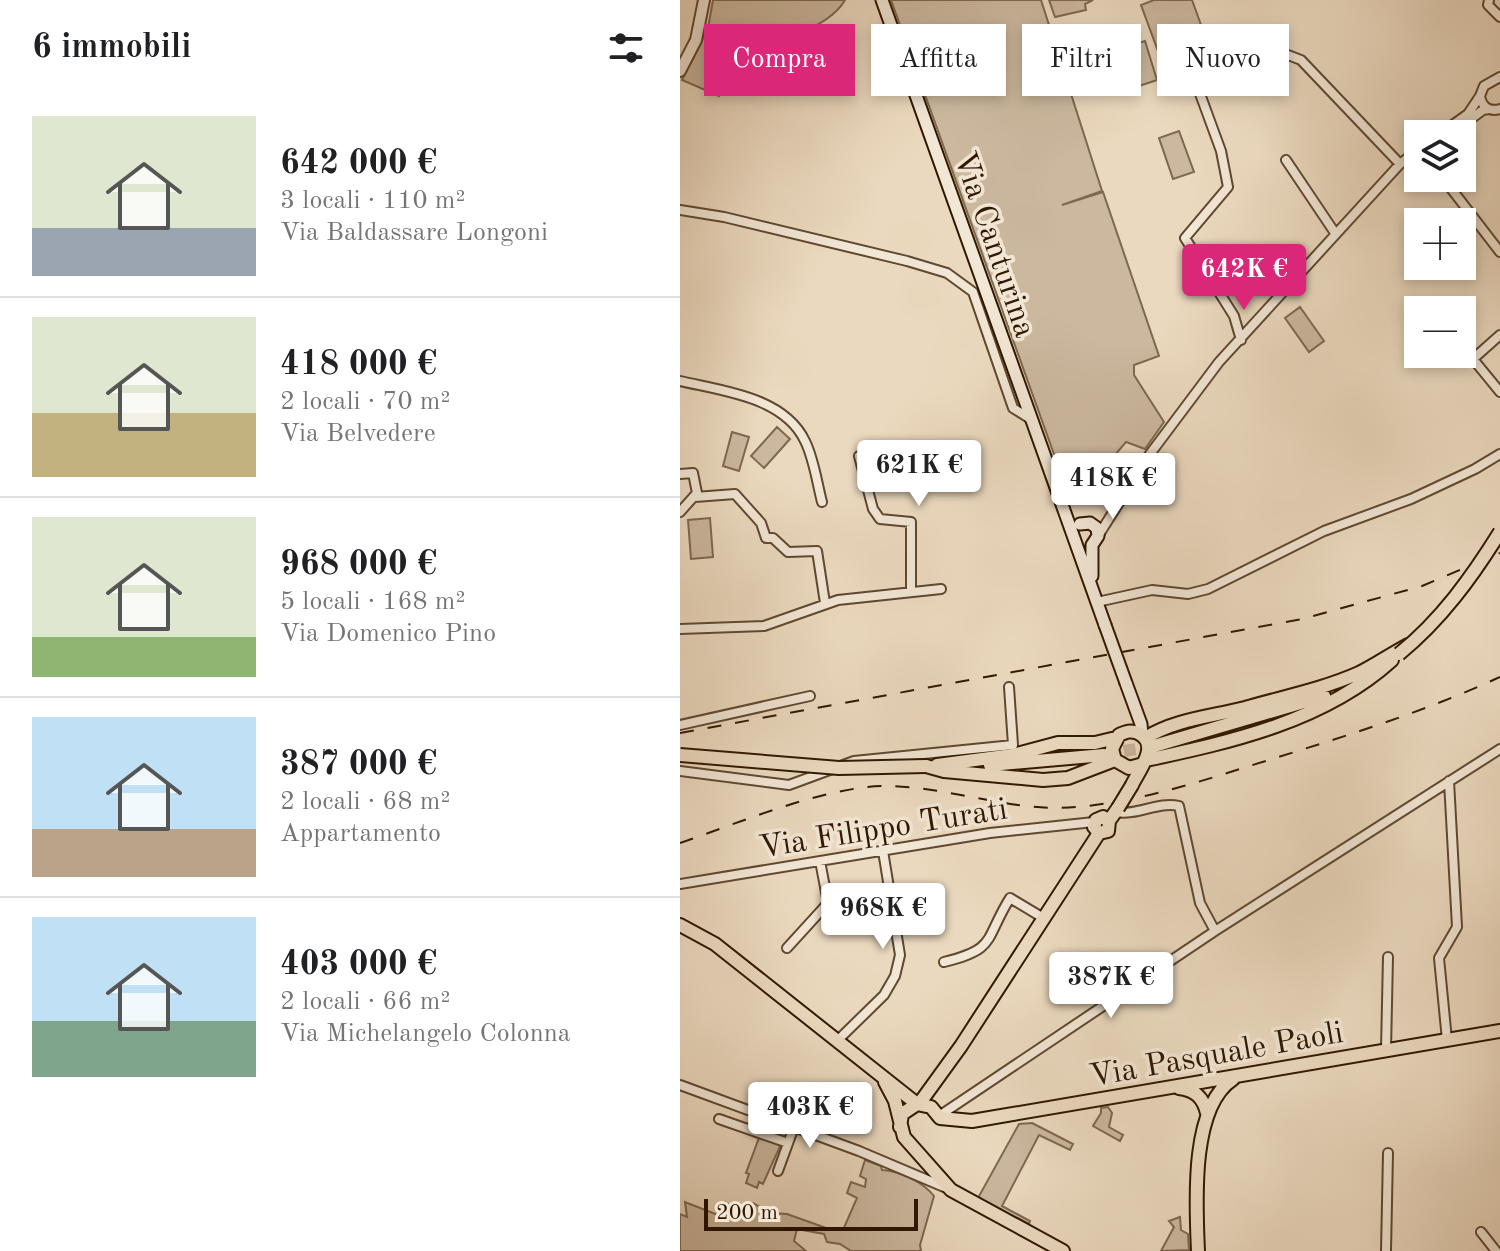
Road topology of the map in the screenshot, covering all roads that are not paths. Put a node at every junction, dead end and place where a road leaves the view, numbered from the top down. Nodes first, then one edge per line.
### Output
1 (704, 0) edge
2 (882, 0) edge
3 (1488, 0) edge
4 (1500, 17) edge
5 (680, 71) edge
6 (1497, 81) edge
7 (1480, 96) junction
8 (1496, 110) edge
9 (1460, 120) edge
10 (1469, 120) edge
11 (1286, 160) dead end
12 (1404, 161) edge
13 (1400, 164) junction
14 (1454, 192) edge
15 (680, 210) edge
16 (1335, 233) junction
17 (1500, 252) edge
18 (1500, 335) edge
19 (1241, 340) junction
20 (680, 381) edge
21 (1500, 392) edge
22 (1029, 418) junction
23 (1500, 454) edge
24 (859, 456) dead end
25 (683, 473) edge
26 (695, 497) junction
27 (822, 502) dead end
28 (680, 512) edge
29 (1500, 532) edge
30 (1077, 533) junction
31 (1095, 535) junction
32 (1091, 586) junction
33 (941, 589) dead end
34 (911, 591) junction
35 (1097, 602) junction
36 (825, 603) junction
37 (680, 629) edge
38 (1411, 644) junction
39 (1362, 677) junction
40 (1009, 687) dead end
41 (810, 696) dead end
42 (1136, 713) junction
43 (680, 725) edge
44 (1119, 736) junction
45 (1147, 740) junction
46 (1500, 749) edge
47 (680, 755) edge
48 (1114, 761) junction
49 (1144, 762) junction
50 (926, 766) junction
51 (680, 771) edge
52 (1449, 781) junction
53 (1132, 785) junction
54 (1114, 814) junction
55 (1097, 827) junction
56 (883, 851) junction
57 (820, 861) junction
58 (680, 884) edge
59 (1045, 919) junction
60 (680, 928) edge
61 (1215, 931) junction
62 (787, 948) dead end
63 (1388, 957) dead end
64 (944, 962) dead end
65 (1500, 1031) edge
66 (838, 1040) junction
67 (1447, 1040) junction
68 (1386, 1050) junction
69 (878, 1073) junction
70 (1239, 1075) junction
71 (680, 1085) edge
72 (1167, 1087) junction
73 (961, 1099) junction
74 (922, 1102) junction
75 (1207, 1113) junction
76 (939, 1117) junction
77 (719, 1119) dead end
78 (972, 1121) junction
79 (794, 1127) junction
80 (900, 1127) junction
81 (788, 1143) junction
82 (1388, 1153) dead end
83 (778, 1171) dead end
84 (951, 1190) junction
85 (1481, 1232) dead end
86 (1063, 1251) edge
87 (1198, 1251) edge
88 (1386, 1251) edge
89 (1496, 1251) edge

1 - 5 street
2 - 22 main road, Via Canturina
3 - 4 street
6 - 7 street
7 - 8 street
7 - 9 street
8 - 10 street
11 - 16 street
12 - 13 street
13 - 16 street
13 - 19 street
14 - 17 street
15 - 22 street
16 - 19 street
18 - 21 street
19 - 31 street
20 - 27 street
22 - 30 main road, Via Canturina
23 - 35 street
24 - 34 street
25 - 26 street
26 - 28 street
26 - 36 street
29 - 38 main road, bridge
30 - 31 main road
30 - 31 main road
30 - 32 main road, Via Canturina
31 - 32 main road, Via Canturina
32 - 35 main road, Via Canturina
33 - 34 street
34 - 36 street
35 - 42 main road, Via Canturina, bridge
36 - 37 street
38 - 39 main road, bridge
38 - 39 main road, bridge
39 - 45 main road
39 - 49 main road
40 - 51 street
41 - 43 street
42 - 44 main road
42 - 45 main road, Via Canturina
44 - 45 main road
44 - 48 main road
44 - 50 main road
45 - 49 main road
46 - 52 street
47 - 50 main road, bridge
48 - 49 main road
48 - 50 main road
48 - 50 main road
48 - 53 main road
49 - 53 main road
52 - 61 street
52 - 67 street
53 - 54 main road, bridge
54 - 55 main road
54 - 61 street
55 - 56 street, Via Filippo Turati
55 - 59 main road
56 - 57 street, Via Filippo Turati
56 - 66 street
57 - 58 street, Via Filippo Turati
57 - 62 street
59 - 64 street
59 - 74 main road
60 - 66 main road
61 - 73 street
63 - 68 street
65 - 67 main road, Via Pasquale Paoli
66 - 69 main road
67 - 68 main road, Via Pasquale Paoli
68 - 70 main road, Via Pasquale Paoli
69 - 74 main road
69 - 80 main road
70 - 72 main road, Via Pasquale Paoli
70 - 75 main road
71 - 79 street
72 - 75 main road
72 - 78 main road, Via Pasquale Paoli
73 - 76 street
73 - 78 street
74 - 76 main road
74 - 80 main road
75 - 87 main road
76 - 78 main road, Via Pasquale Paoli
77 - 81 street
79 - 81 street
79 - 84 street
80 - 84 main road
81 - 83 street
82 - 88 street
84 - 86 main road
85 - 89 street

